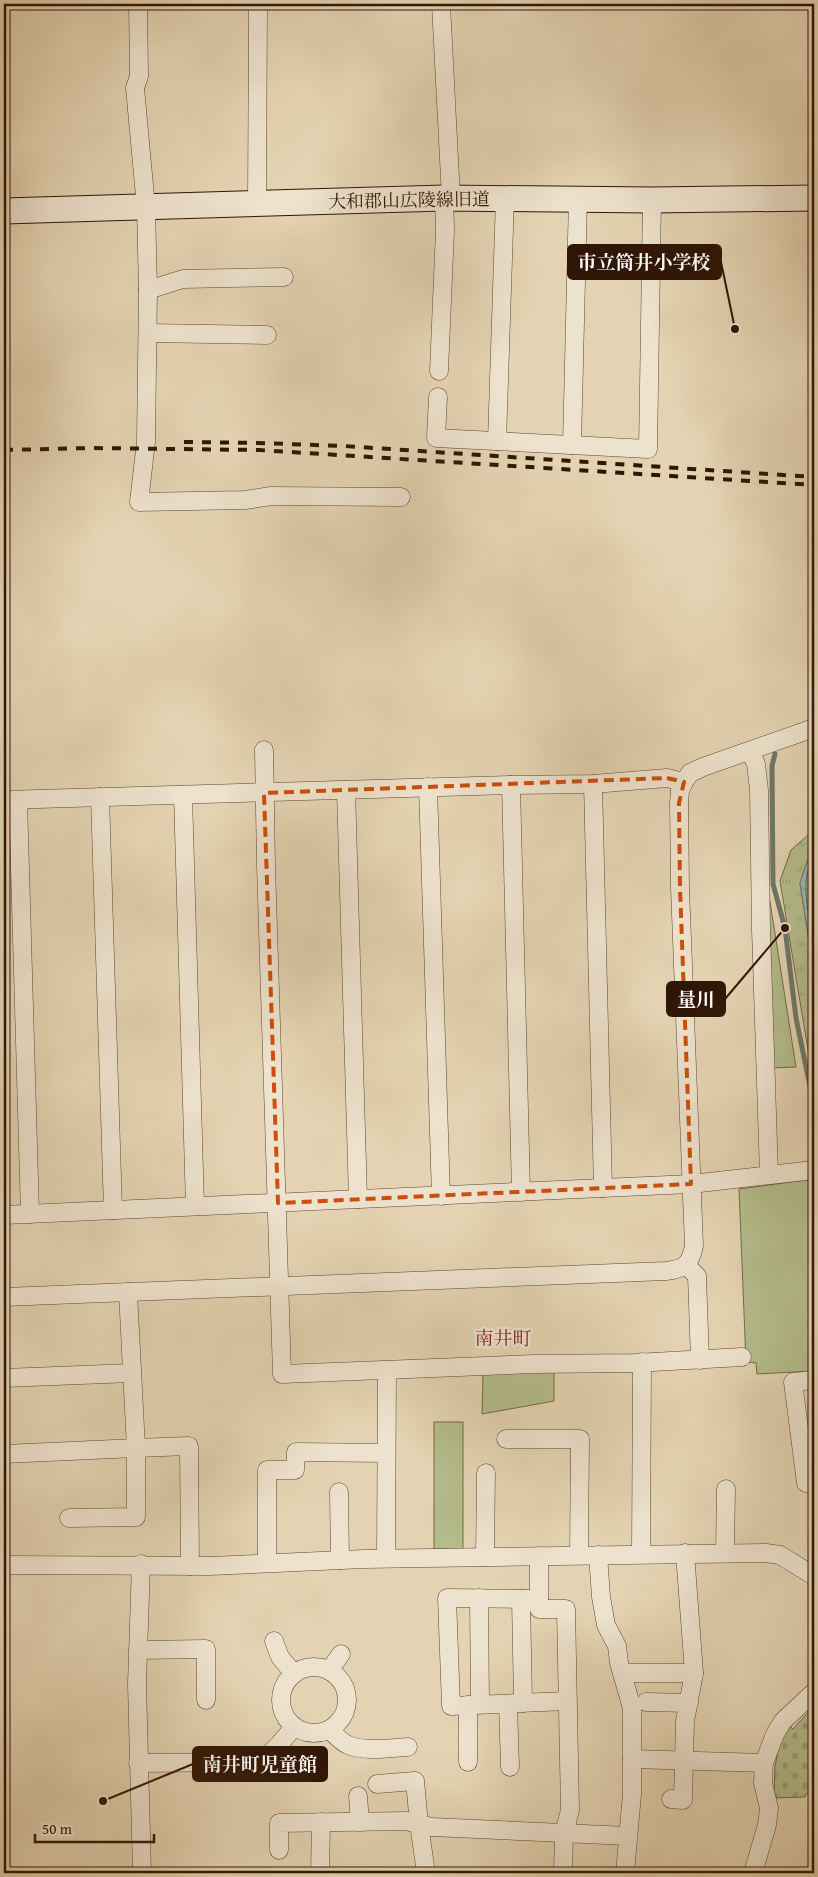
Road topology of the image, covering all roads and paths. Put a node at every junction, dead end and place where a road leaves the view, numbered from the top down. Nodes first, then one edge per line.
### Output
1 (138, 4) edge
2 (258, 4) edge
3 (441, 4) edge
4 (448, 198) junction
5 (505, 198) junction
6 (814, 198) edge
7 (578, 199) junction
8 (652, 200) junction
9 (257, 204) junction
10 (146, 207) junction
11 (4, 210) edge
12 (284, 277) dead end
13 (148, 290) junction
14 (148, 334) junction
15 (267, 335) dead end
16 (439, 371) dead end
17 (438, 397) dead end
18 (497, 441) junction
19 (572, 445) junction
20 (401, 497) dead end
21 (814, 728) edge
22 (264, 750) dead end
23 (750, 750) junction
24 (684, 782) junction
25 (511, 784) junction
26 (593, 784) junction
27 (428, 787) junction
28 (346, 790) junction
29 (264, 793) junction
30 (183, 795) junction
31 (100, 797) junction
32 (11, 800) edge
33 (814, 1170) edge
34 (769, 1176) junction
35 (691, 1184) junction
36 (603, 1188) junction
37 (521, 1192) junction
38 (441, 1196) junction
39 (358, 1199) junction
40 (278, 1203) junction
41 (195, 1206) junction
42 (113, 1210) junction
43 (30, 1214) junction
44 (4, 1215) edge
45 (686, 1265) junction
46 (280, 1286) junction
47 (128, 1292) junction
48 (4, 1297) edge
49 (742, 1357) dead end
50 (700, 1360) junction
51 (642, 1362) junction
52 (387, 1370) junction
53 (132, 1373) junction
54 (4, 1378) edge
55 (814, 1380) edge
56 (506, 1439) dead end
57 (136, 1448) junction
58 (386, 1453) junction
59 (4, 1454) edge
60 (486, 1473) dead end
61 (806, 1483) dead end
62 (726, 1489) dead end
63 (338, 1492) dead end
64 (69, 1518) dead end
65 (685, 1553) junction
66 (725, 1553) junction
67 (641, 1554) junction
68 (579, 1555) junction
69 (598, 1555) junction
70 (485, 1556) junction
71 (539, 1556) junction
72 (386, 1558) junction
73 (340, 1560) junction
74 (267, 1562) junction
75 (141, 1564) junction
76 (4, 1565) edge
77 (190, 1566) junction
78 (814, 1576) edge
79 (479, 1598) junction
80 (530, 1599) junction
81 (274, 1641) dead end
82 (138, 1650) junction
83 (341, 1654) dead end
84 (329, 1671) junction
85 (294, 1674) junction
86 (622, 1674) junction
87 (694, 1674) junction
88 (814, 1692) edge
89 (206, 1700) dead end
90 (567, 1701) junction
91 (646, 1702) dead end
92 (516, 1703) junction
93 (689, 1703) junction
94 (474, 1705) junction
95 (293, 1728) junction
96 (330, 1730) junction
97 (408, 1747) dead end
98 (632, 1759) junction
99 (685, 1761) junction
100 (468, 1762) dead end
101 (138, 1763) junction
102 (764, 1763) junction
103 (510, 1767) dead end
104 (377, 1784) dead end
105 (358, 1796) dead end
106 (671, 1799) dead end
107 (321, 1822) junction
108 (360, 1822) junction
109 (418, 1824) junction
110 (564, 1834) junction
111 (628, 1836) junction
112 (279, 1850) dead end
113 (142, 1873) edge
114 (320, 1873) edge
115 (426, 1873) edge
116 (563, 1873) edge
117 (625, 1873) edge
118 (752, 1873) edge

1 - 10 street
2 - 9 street
3 - 4 street
4 - 5 street, 大和郡山広陵線旧道
4 - 9 street, 大和郡山広陵線旧道
4 - 16 street
5 - 7 street, 大和郡山広陵線旧道
5 - 18 street
6 - 8 street, 大和郡山広陵線旧道
7 - 8 street, 大和郡山広陵線旧道
7 - 19 street
8 - 19 street
9 - 10 street, 大和郡山広陵線旧道
10 - 11 street, 大和郡山広陵線旧道
10 - 13 street
12 - 13 street
13 - 14 street
14 - 15 street
14 - 20 street
17 - 18 street
18 - 19 street
21 - 23 street
22 - 29 street
23 - 24 street
23 - 34 street
24 - 26 street
24 - 35 street
25 - 26 street
25 - 27 street
25 - 37 street
26 - 36 street
27 - 28 street
27 - 38 street
28 - 29 street
28 - 39 street
29 - 30 street
29 - 40 street
30 - 31 street
30 - 41 street
31 - 32 street
31 - 42 street
32 - 43 street
33 - 34 street
34 - 35 street
35 - 36 street
35 - 45 street
36 - 37 street
37 - 38 street
38 - 39 street
39 - 40 street
40 - 41 street
40 - 46 street
41 - 42 street
42 - 43 street
43 - 44 street
45 - 46 street
45 - 50 street
46 - 47 street
46 - 52 street
47 - 48 street
47 - 53 street
49 - 50 street
50 - 51 street
51 - 52 street
51 - 67 street
52 - 58 street
53 - 54 street
53 - 57 street
55 - 61 street
56 - 68 street
57 - 59 street
57 - 64 street
57 - 77 street
58 - 72 street
58 - 74 street
60 - 70 street
62 - 66 street
63 - 73 street
65 - 66 street
65 - 67 street
65 - 87 street
66 - 78 street
67 - 69 street
68 - 69 street
68 - 71 street
69 - 86 street
70 - 71 street
70 - 72 street
71 - 80 street
72 - 73 street
73 - 74 street
74 - 77 street
75 - 76 street
75 - 77 street
75 - 82 street
79 - 80 street
79 - 94 street
79 - 94 street
80 - 90 street
80 - 92 street
81 - 85 street
82 - 89 street
82 - 101 street
83 - 84 street
84 - 85 street
84 - 96 street
85 - 95 street
86 - 87 street
86 - 98 street
87 - 93 street
88 - 102 street
90 - 92 street
90 - 110 street
91 - 93 street
92 - 94 street
92 - 103 street
93 - 99 street
94 - 100 street
95 - 96 street
95 - 101 street
96 - 97 street
98 - 99 street
98 - 111 street
99 - 102 street
99 - 106 street
101 - 113 street
102 - 118 street
104 - 109 street
105 - 108 street
107 - 108 street
107 - 112 street
107 - 114 street
108 - 109 street
109 - 110 street
109 - 115 street
110 - 111 street
110 - 116 street
111 - 117 street

